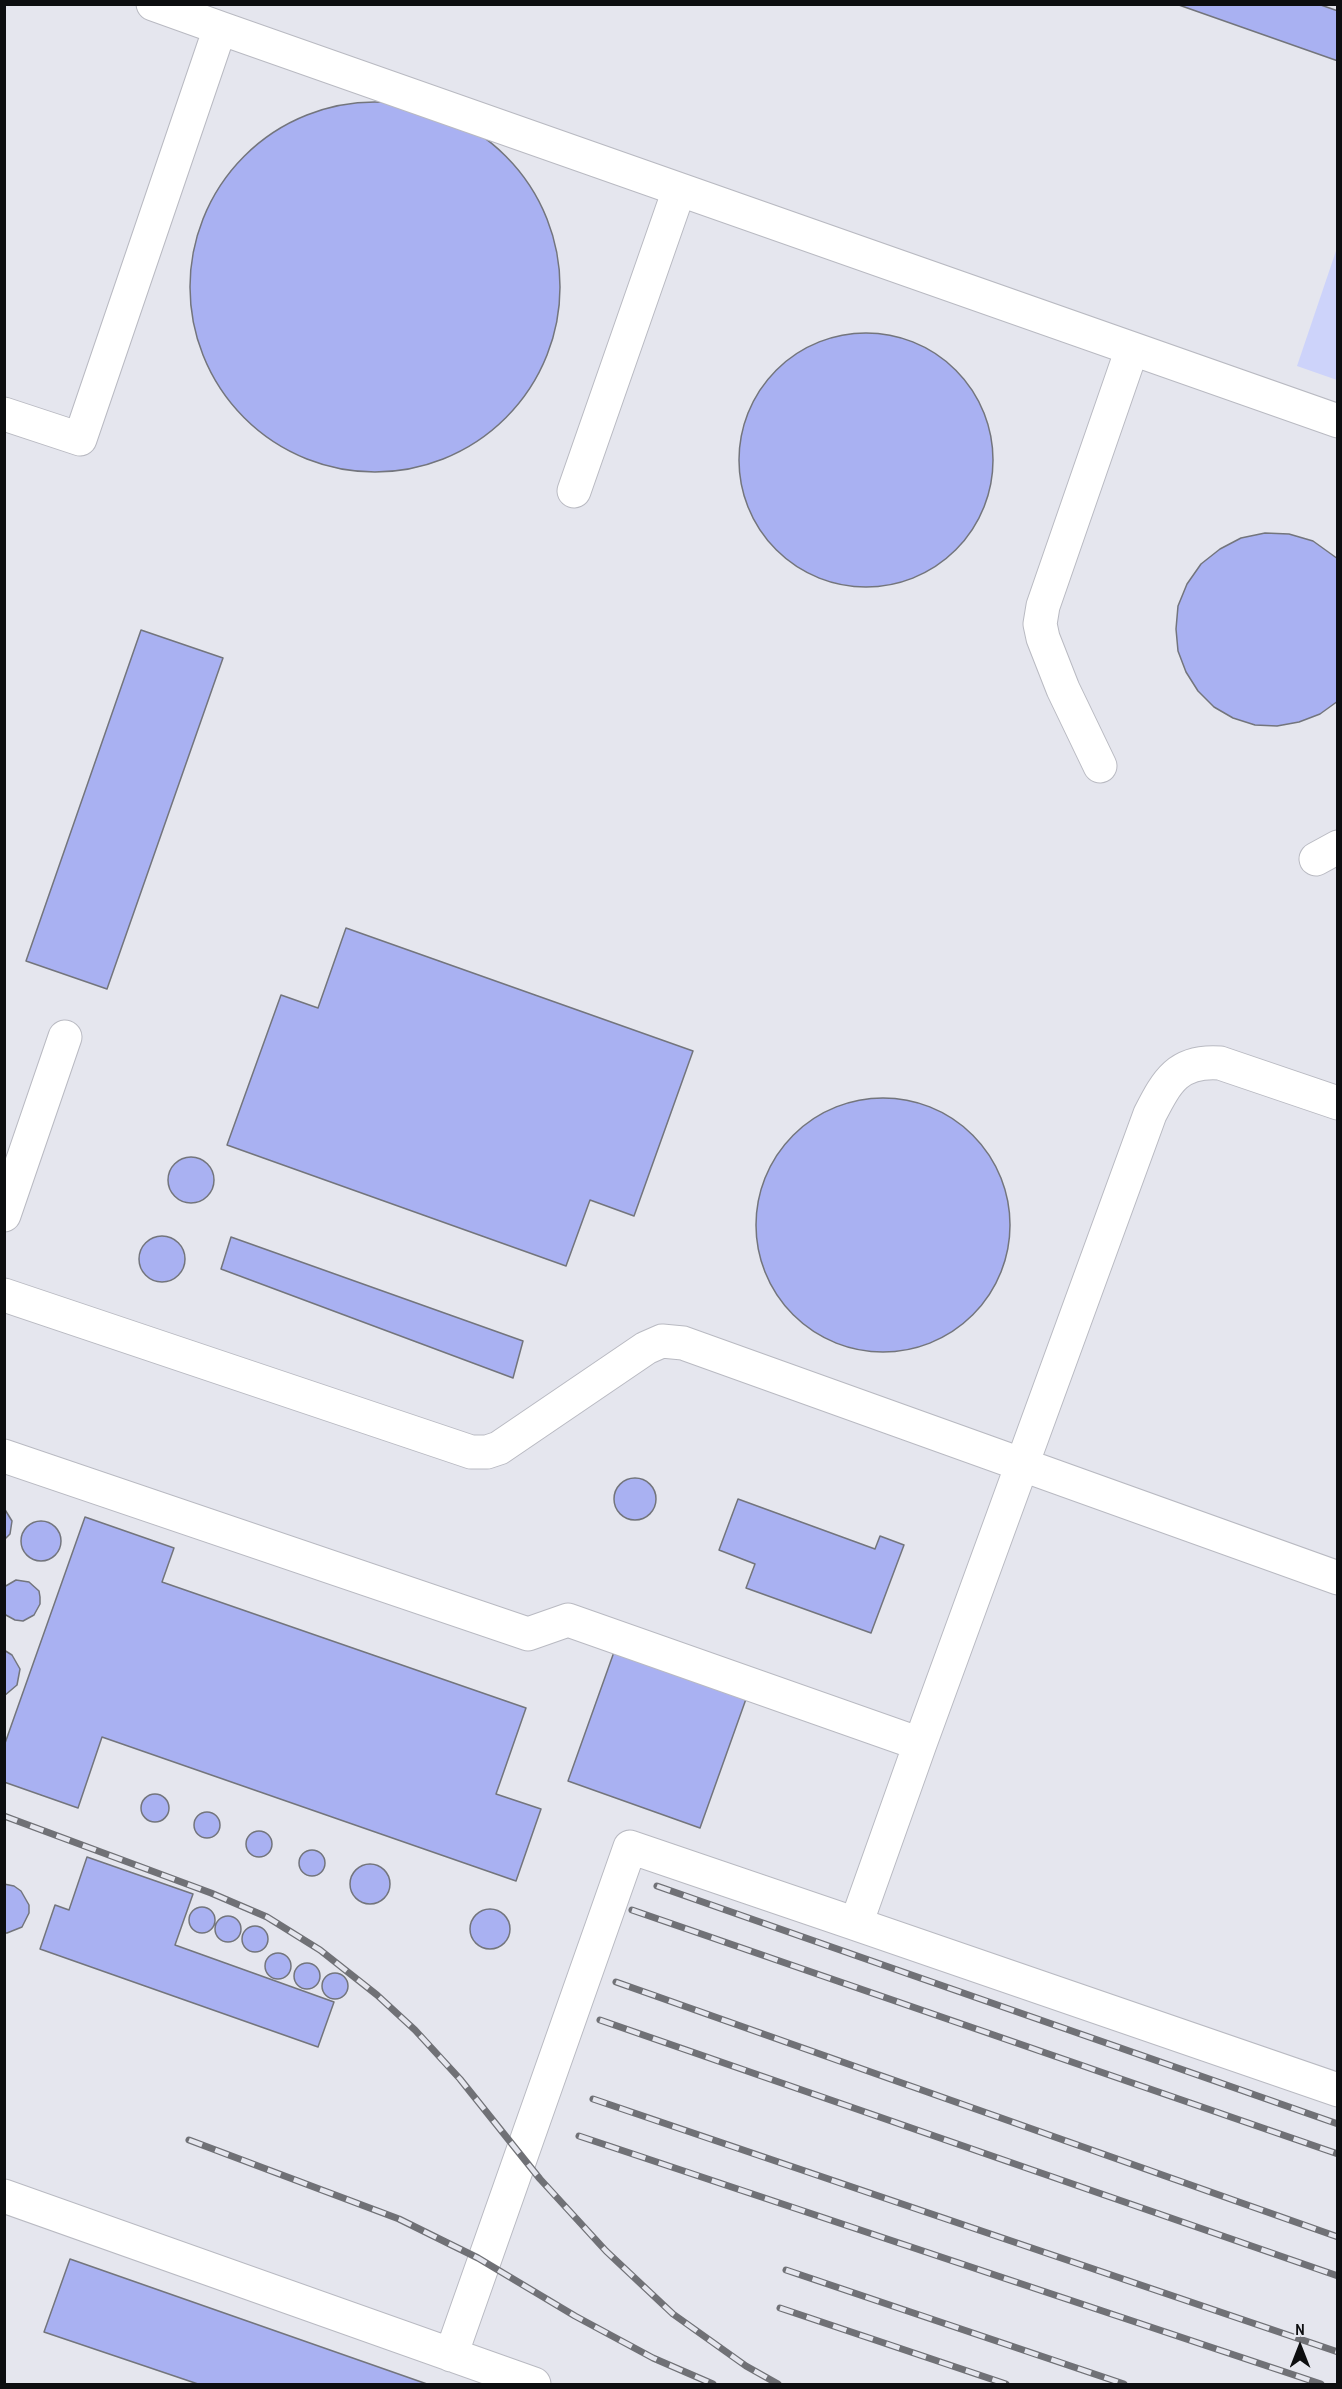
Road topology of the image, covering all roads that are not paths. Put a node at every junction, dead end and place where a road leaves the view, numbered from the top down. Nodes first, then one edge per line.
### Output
1 (153, 4) edge
2 (220, 28) junction
3 (679, 190) junction
4 (1132, 349) junction
5 (4, 414) edge
6 (1338, 421) edge
7 (574, 491) dead end
8 (1100, 766) dead end
9 (65, 1037) dead end
10 (1338, 1103) edge
11 (4, 1215) edge
12 (4, 1295) edge
13 (4, 1456) edge
14 (1023, 1465) junction
15 (1338, 1578) edge
16 (920, 1744) junction
17 (856, 1924) junction
18 (1338, 2090) edge
19 (4, 2196) edge
20 (451, 2355) junction
21 (534, 2385) edge

1 - 2 lane
2 - 3 lane
2 - 5 lane
3 - 4 lane
3 - 7 lane
4 - 6 lane
4 - 8 lane
9 - 11 lane
10 - 14 lane
12 - 14 lane
13 - 16 lane
14 - 15 lane
14 - 16 lane
16 - 17 lane
17 - 18 lane
17 - 20 lane
19 - 20 lane
20 - 21 lane

